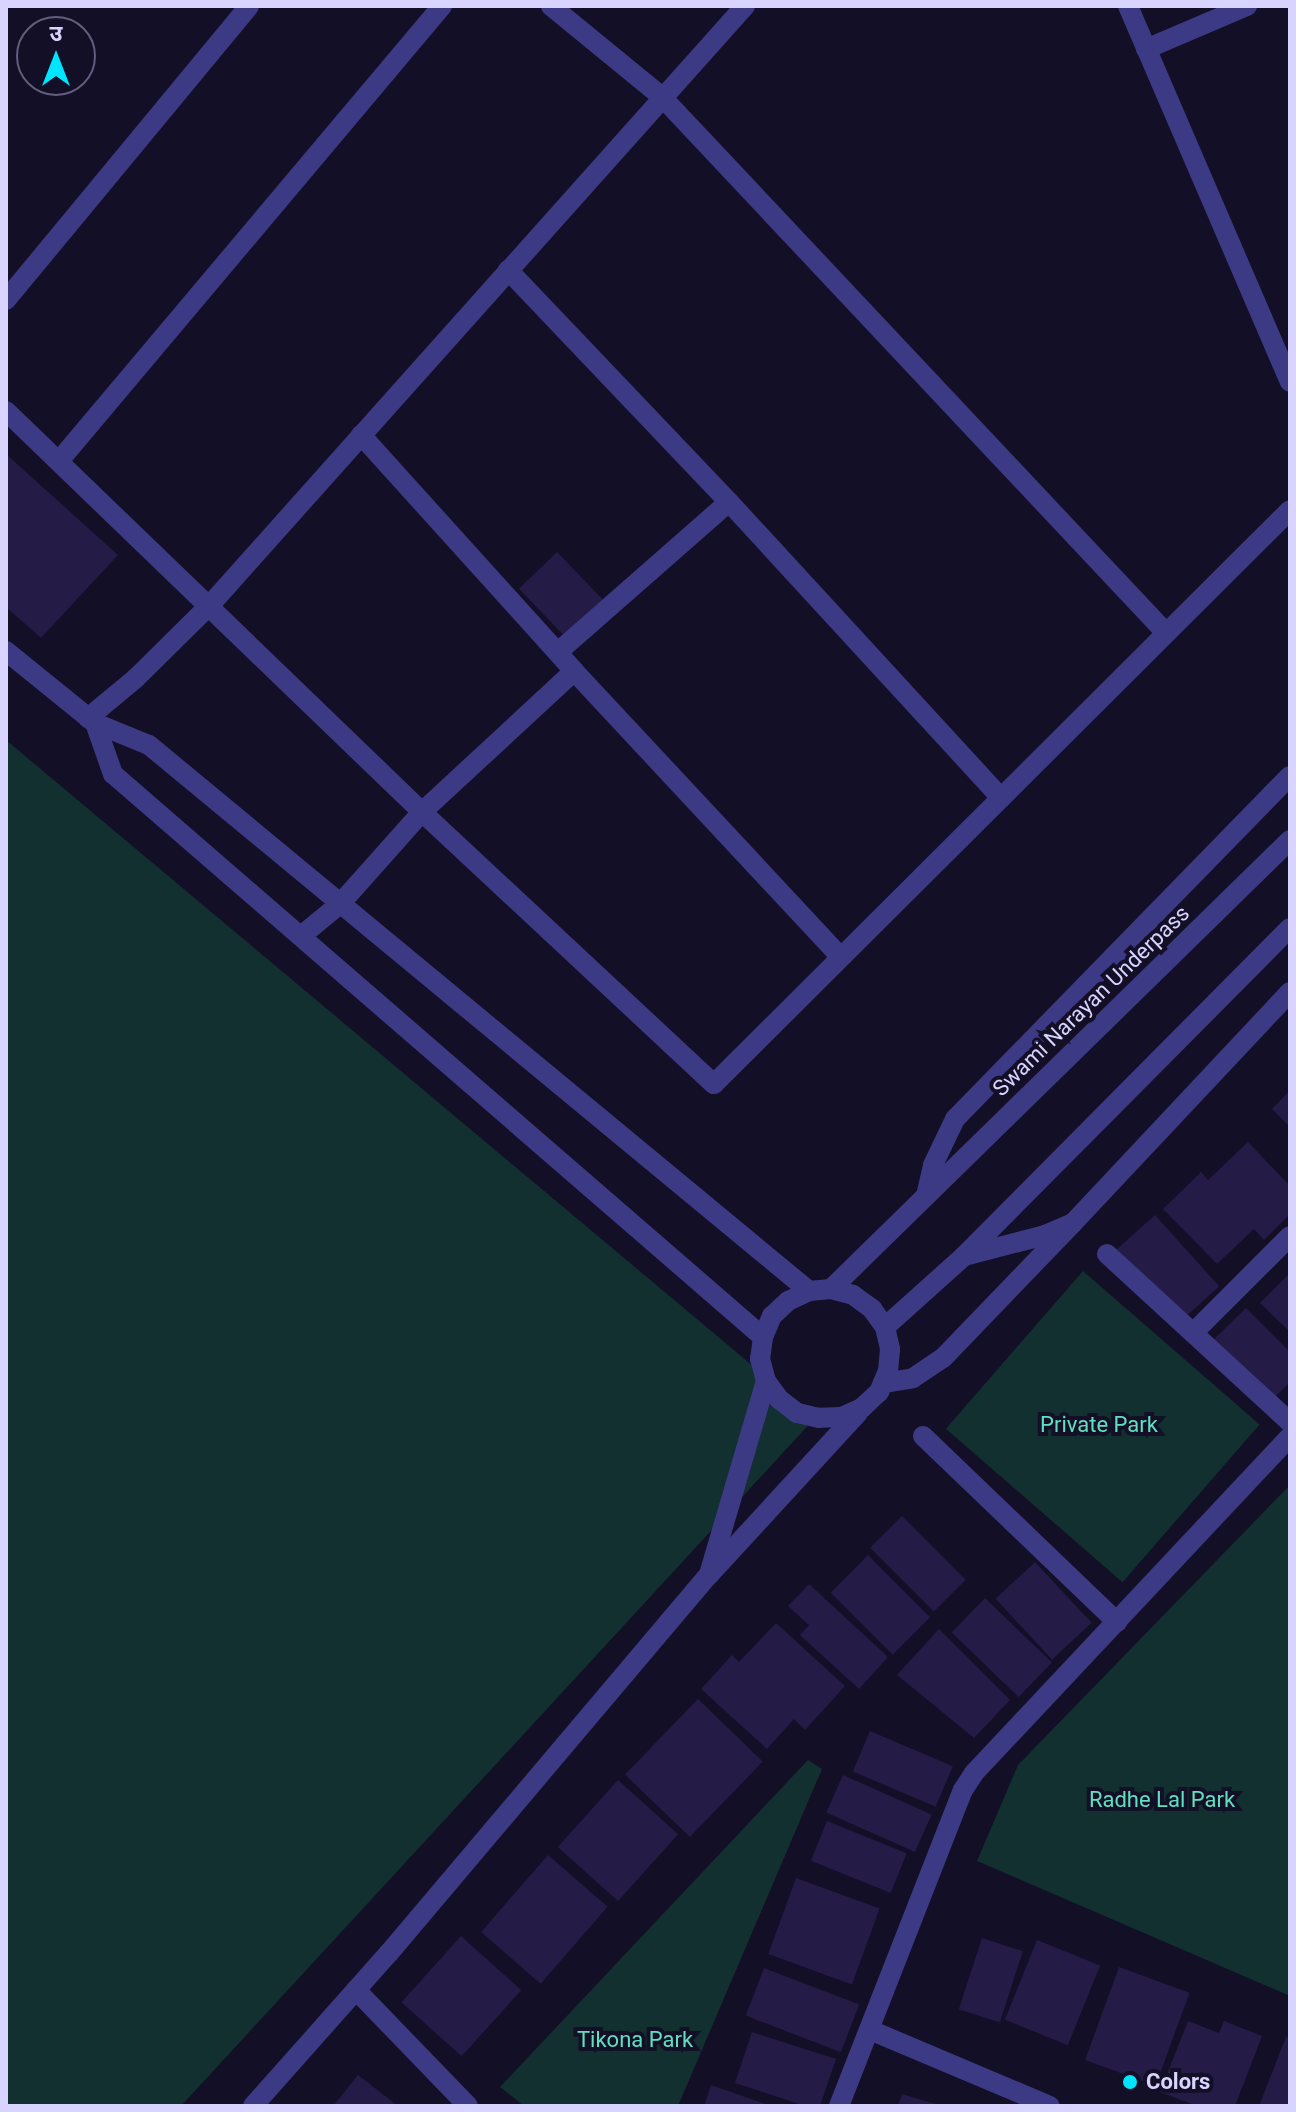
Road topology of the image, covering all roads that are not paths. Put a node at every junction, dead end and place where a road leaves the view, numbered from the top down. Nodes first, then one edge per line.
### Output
1 (249, 6) edge
2 (442, 6) edge
3 (551, 6) edge
4 (745, 6) edge
5 (1128, 6) edge
6 (1247, 6) edge
7 (1146, 49) junction
8 (662, 97) junction
9 (508, 270) junction
10 (6, 300) edge
11 (1290, 382) edge
12 (6, 411) edge
13 (361, 435) junction
14 (59, 461) junction
15 (729, 502) junction
16 (1290, 510) edge
17 (210, 605) junction
18 (1166, 633) junction
19 (6, 651) edge
20 (558, 652) junction
21 (574, 671) junction
22 (92, 720) junction
23 (1290, 776) edge
24 (1001, 798) junction
25 (422, 812) junction
26 (1290, 840) edge
27 (340, 904) junction
28 (1290, 928) edge
29 (301, 936) junction
30 (841, 957) junction
31 (1290, 992) edge
32 (926, 1196) junction
33 (1073, 1223) junction
34 (1290, 1236) edge
35 (1107, 1254) dead end
36 (964, 1256) junction
37 (831, 1289) junction
38 (809, 1291) junction
39 (885, 1327) junction
40 (1193, 1333) junction
41 (763, 1337) junction
42 (766, 1381) junction
43 (883, 1383) junction
44 (862, 1408) junction
45 (1290, 1422) edge
46 (923, 1436) dead end
47 (1290, 1436) edge
48 (709, 1575) junction
49 (1117, 1622) junction
50 (356, 1990) junction
51 (870, 2030) junction
52 (460, 2103) edge
53 (253, 2106) edge
54 (839, 2106) edge
55 (1050, 2106) edge

1 - 10 street
2 - 14 street
3 - 8 street
4 - 8 street
5 - 7 street
6 - 7 street
7 - 11 street
8 - 9 street
8 - 18 street
9 - 13 street
9 - 15 street
12 - 14 street
13 - 17 street
13 - 20 street
14 - 17 street
15 - 20 street
15 - 24 street
16 - 18 street
17 - 22 street
17 - 25 street
18 - 24 street
19 - 22 street
20 - 21 street
21 - 25 street
21 - 30 street
22 - 27 street
22 - 29 street
23 - 32 street
24 - 30 street
25 - 27 street
25 - 30 street
26 - 32 street, Swami Narayan Underpass
27 - 29 street
27 - 38 street
28 - 36 street
29 - 41 street
31 - 33 street
32 - 37 street, Swami Narayan Underpass
33 - 36 street
33 - 43 street
34 - 40 street
35 - 40 street
36 - 39 street
37 - 38 street
37 - 39 street
38 - 41 street
39 - 43 street
40 - 45 street
41 - 42 street
42 - 44 street
42 - 48 street
43 - 44 street
44 - 48 street
46 - 49 street
47 - 49 street
48 - 50 street
49 - 51 street
50 - 52 street
50 - 53 street
51 - 54 street
51 - 55 street

